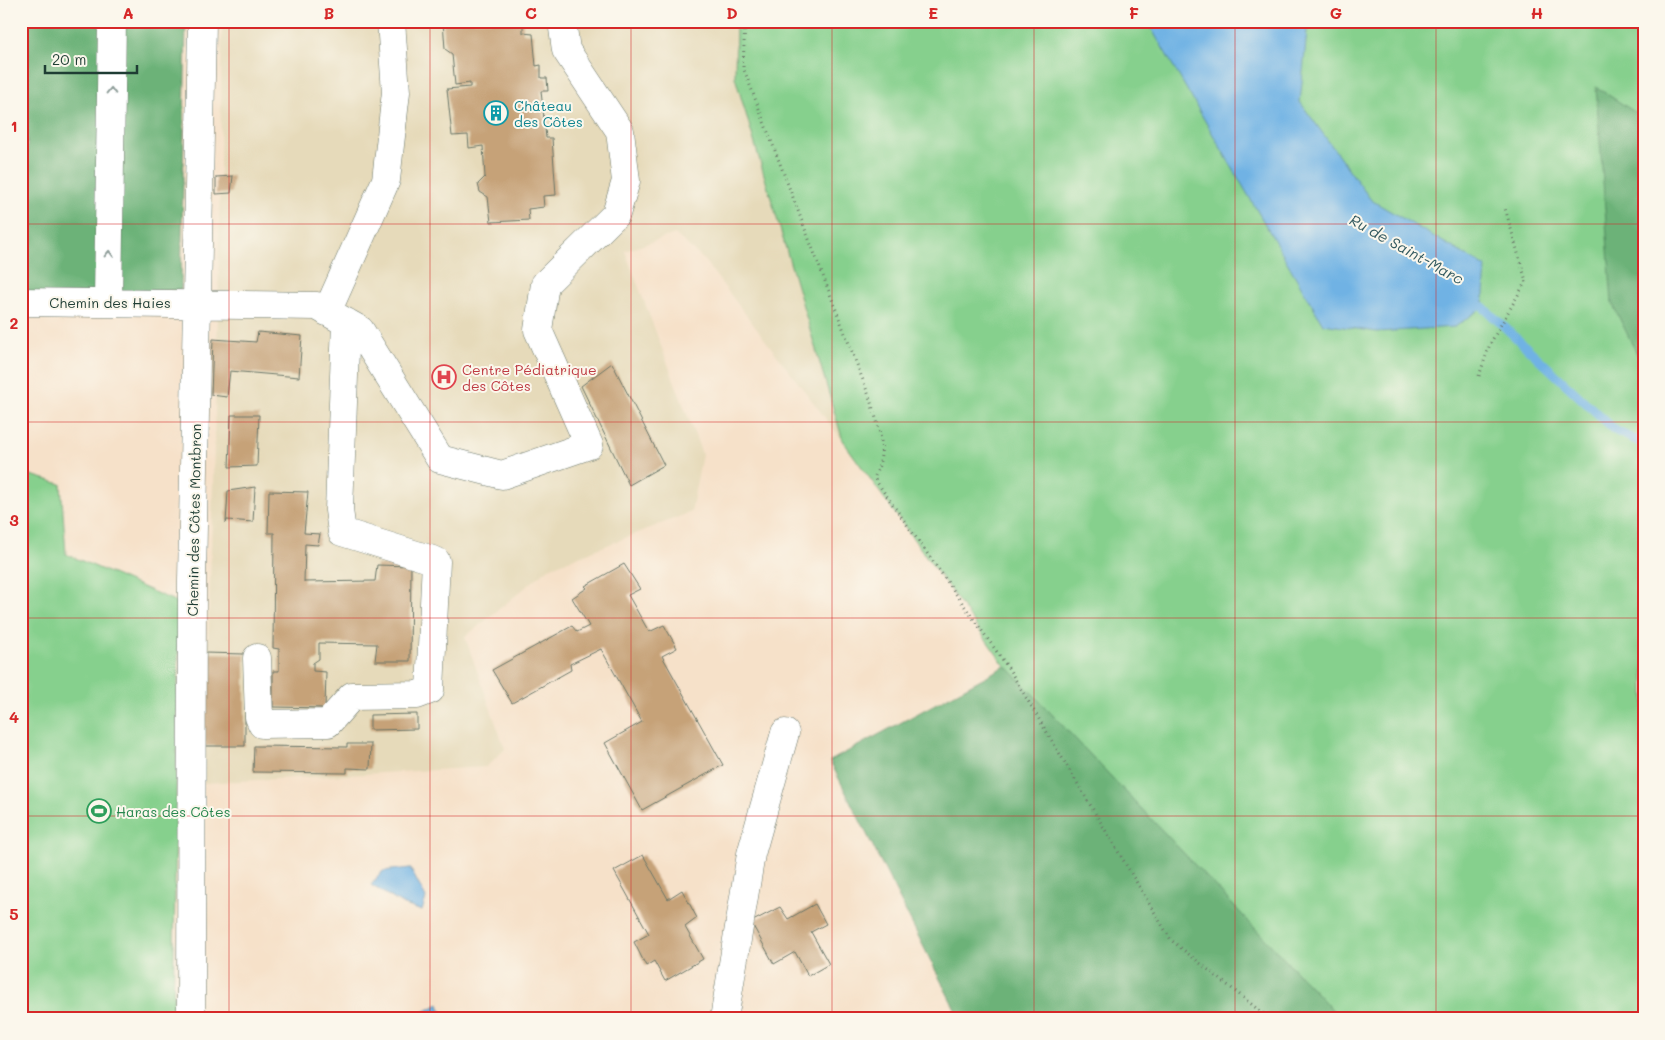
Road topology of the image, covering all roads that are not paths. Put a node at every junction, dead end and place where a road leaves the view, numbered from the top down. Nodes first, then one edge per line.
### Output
1 (112, 21) edge
2 (202, 21) edge
3 (391, 21) edge
4 (562, 21) edge
5 (21, 302) edge
6 (108, 302) junction
7 (198, 303) junction
8 (337, 317) junction
9 (257, 658) dead end
10 (785, 733) dead end
11 (191, 1019) edge
12 (724, 1019) edge

6 -> 1 street
2 - 7 street, Chemin des Côtes Montbron
3 - 8 street
4 - 8 street
5 - 6 street, Chemin des Haies
6 - 7 street, Chemin des Haies
7 - 8 street, Chemin des Haies
7 - 11 street, Chemin des Côtes Montbron
8 - 9 street
10 - 12 street

